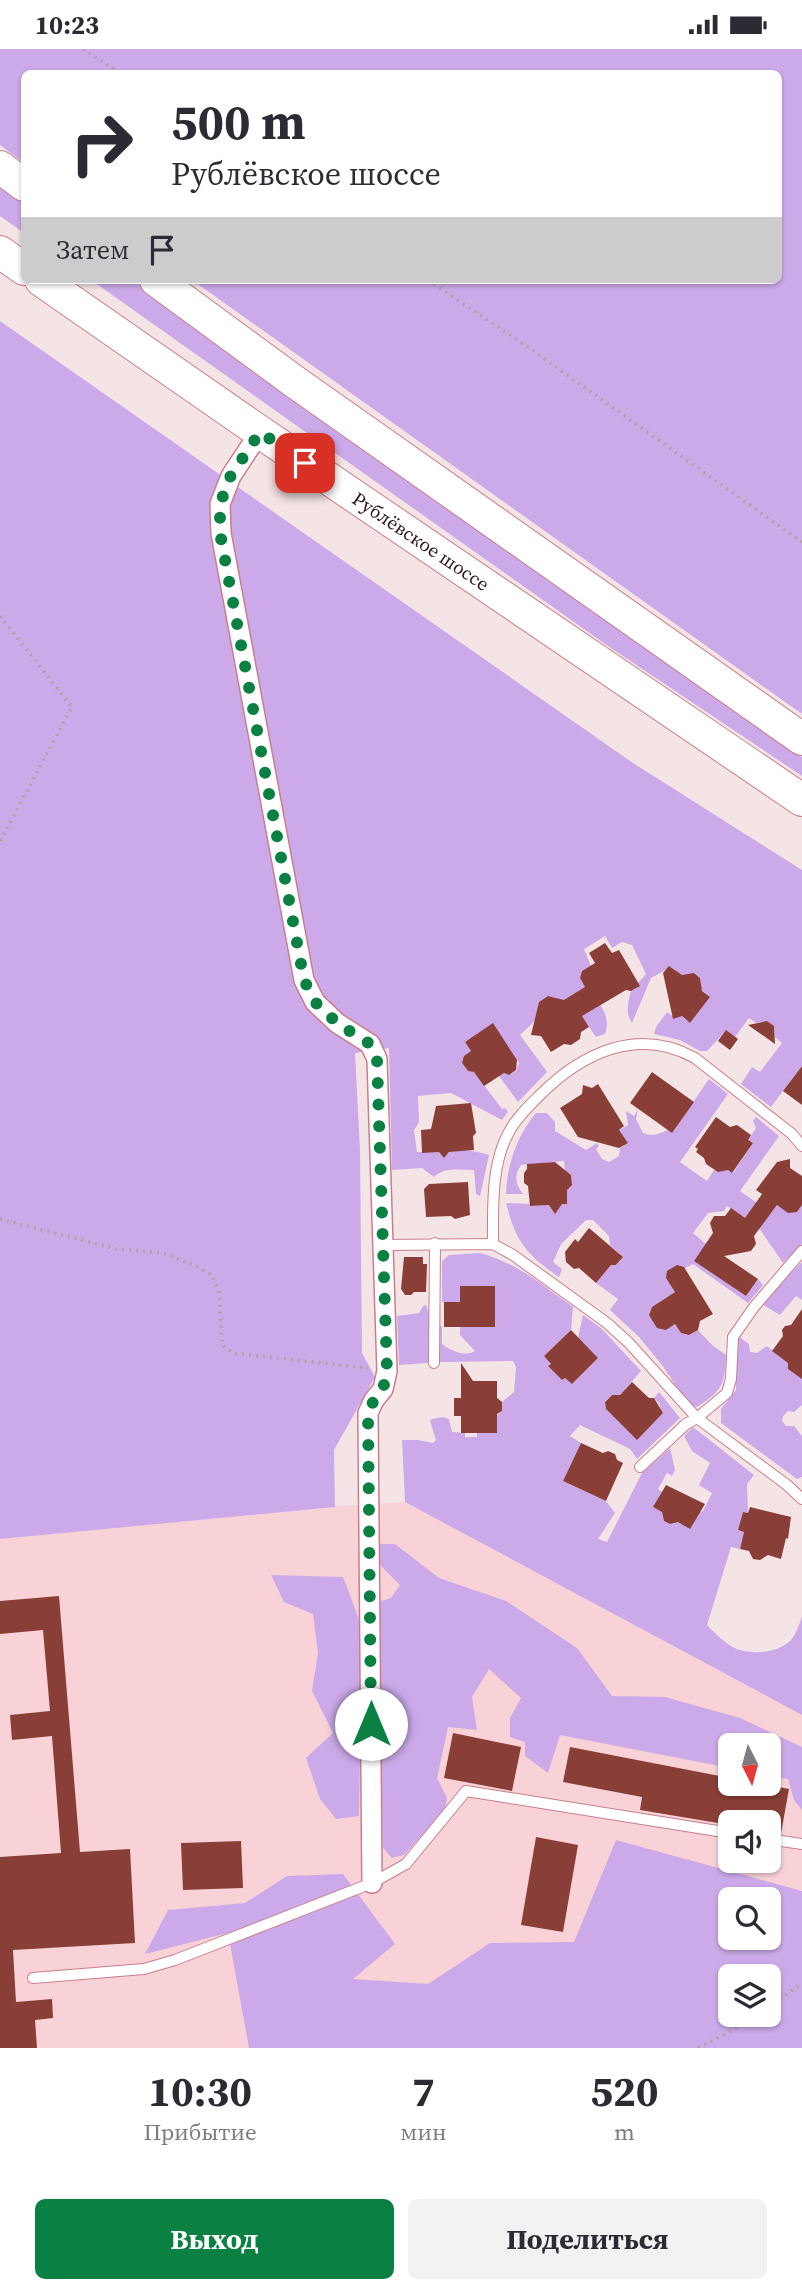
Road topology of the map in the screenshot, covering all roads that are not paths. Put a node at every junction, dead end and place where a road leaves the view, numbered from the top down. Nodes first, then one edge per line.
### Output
1 (0, 167) edge
2 (21, 183) edge
3 (0, 251) edge
4 (21, 267) edge
5 (47, 284) edge
6 (161, 284) edge
7 (260, 432) junction
8 (802, 739) edge
9 (802, 800) edge
10 (802, 1146) edge
11 (435, 1243) junction
12 (493, 1244) junction
13 (383, 1245) junction
14 (802, 1251) edge
15 (434, 1363) dead end
16 (697, 1418) junction
17 (640, 1467) dead end
18 (801, 1495) edge
19 (718, 1831) edge
20 (781, 1841) edge
21 (802, 1844) edge
22 (372, 1883) junction
23 (33, 1978) dead end

1 - 2 main road
3 - 4 main road
5 - 7 main road, Рублёвское шоссе
6 - 8 main road
7 - 9 main road, Рублёвское шоссе
7 - 13 street
10 - 12 lane
11 - 12 lane
11 - 13 lane
11 - 15 lane
12 - 16 lane
13 - 22 street
14 - 16 lane
16 - 17 lane
16 - 18 lane
19 - 22 lane
20 - 21 lane
22 - 23 lane

